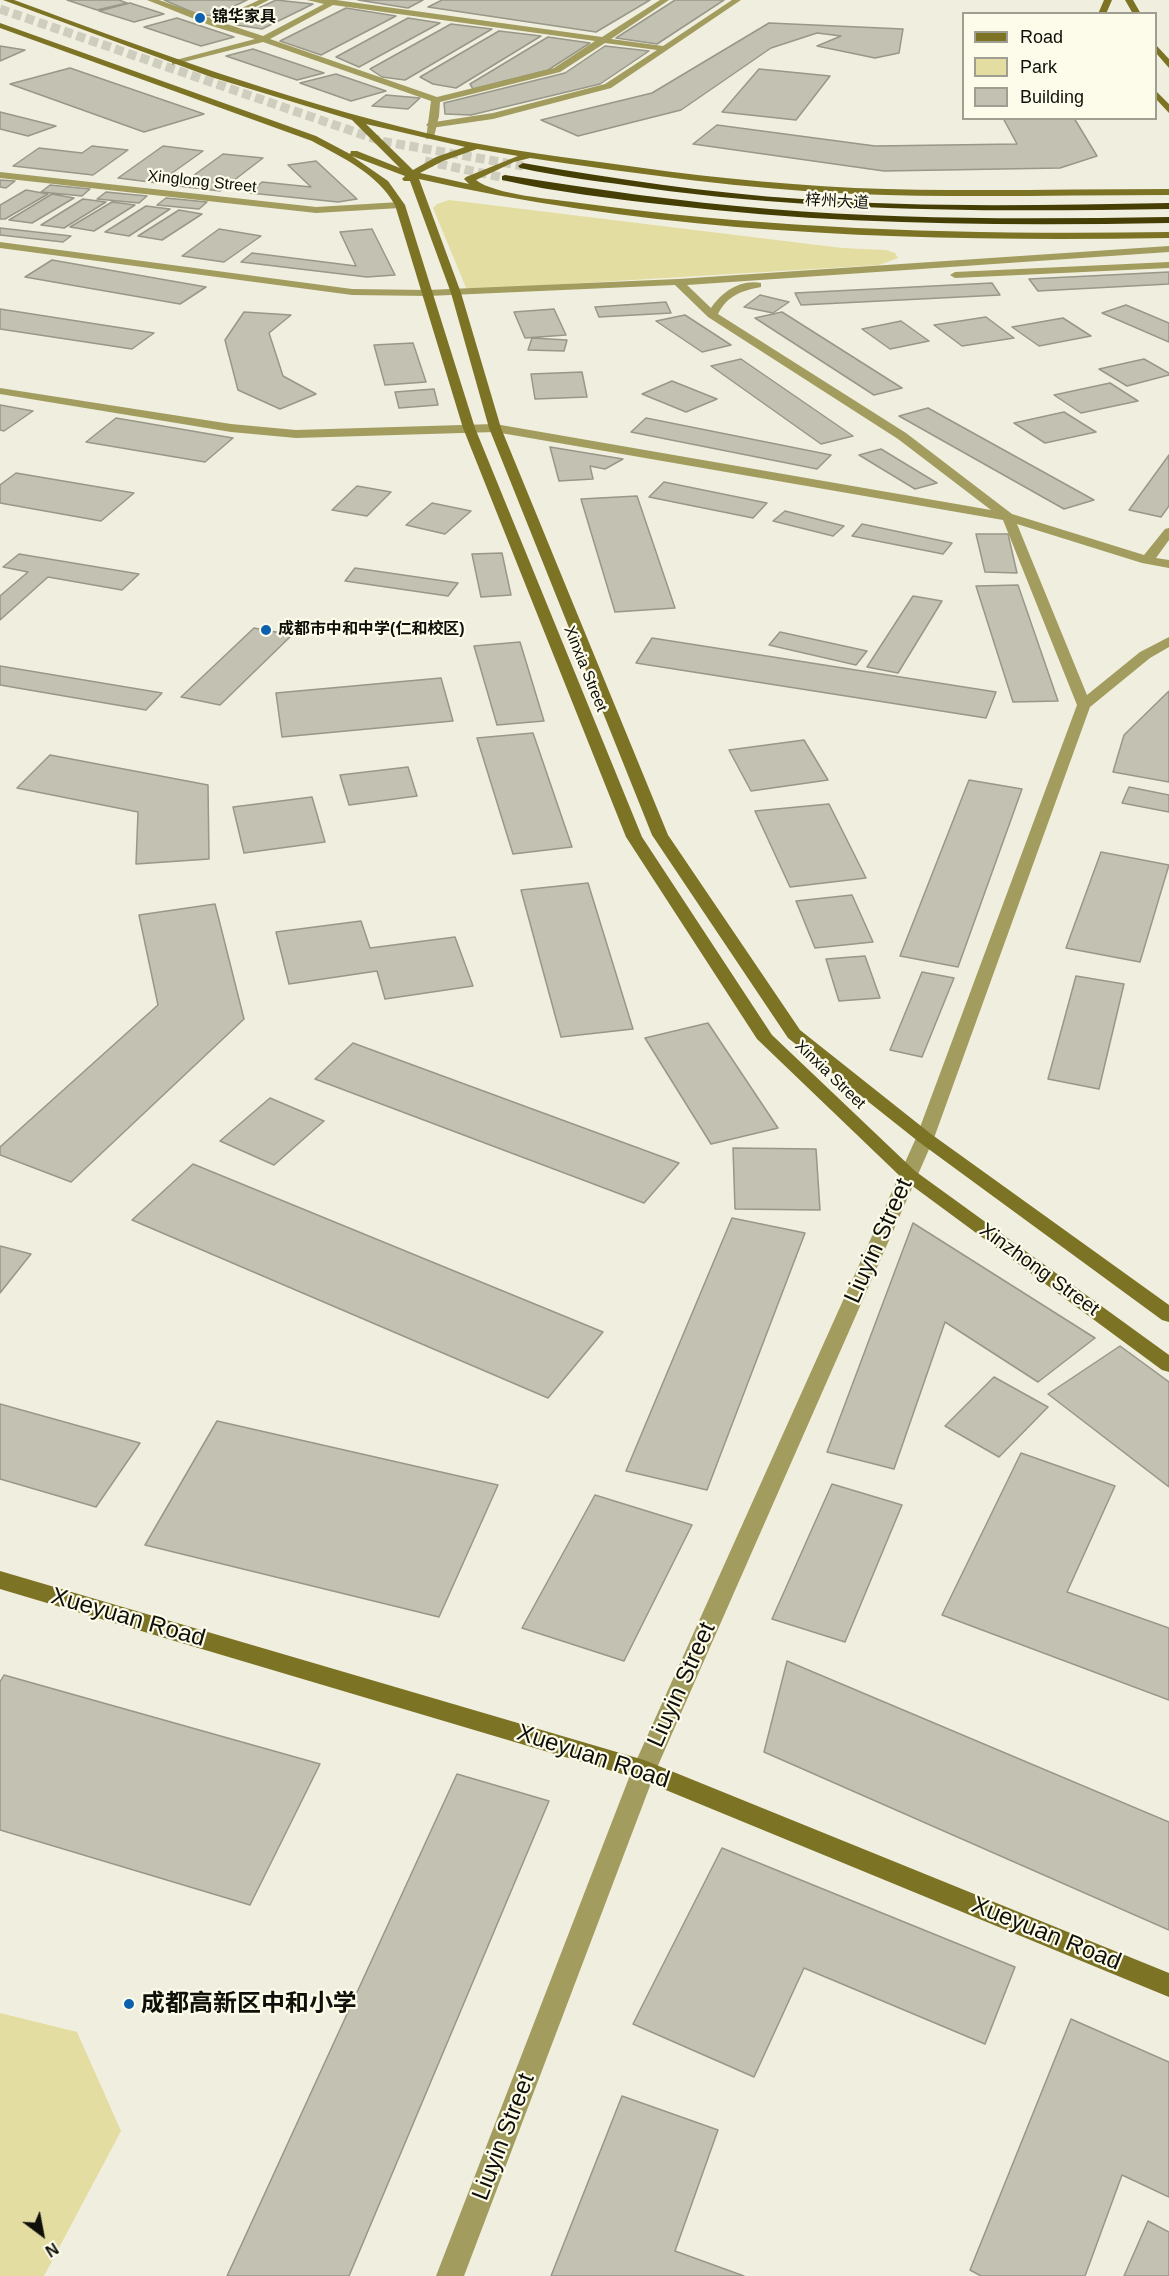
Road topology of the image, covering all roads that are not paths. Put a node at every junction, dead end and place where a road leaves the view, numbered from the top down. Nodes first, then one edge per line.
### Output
1 (7, 0) edge
2 (151, 0) edge
3 (265, 0) edge
4 (311, 0) edge
5 (665, 0) edge
6 (737, 0) edge
7 (335, 2) edge
8 (215, 24) junction
9 (0, 25) edge
10 (262, 40) junction
11 (602, 40) junction
12 (662, 48) junction
13 (1157, 50) edge
14 (175, 63) junction
15 (1169, 65) edge
16 (1157, 67) edge
17 (1162, 73) dead end
18 (1157, 96) edge
19 (436, 100) junction
20 (1169, 110) edge
21 (356, 119) junction
22 (432, 121) junction
23 (429, 136) junction
24 (313, 138) junction
25 (478, 145) junction
26 (537, 156) junction
27 (523, 166) tunnel mouth
28 (412, 174) junction
29 (0, 175) edge
30 (505, 178) tunnel mouth
31 (479, 187) junction
32 (1169, 192) edge
33 (397, 198) junction
34 (1169, 206) edge
35 (1169, 220) edge
36 (1169, 235) edge
37 (0, 245) edge
38 (1169, 249) edge
39 (1169, 265) edge
40 (948, 276) dead end
41 (924, 277) dead end
42 (678, 282) junction
43 (428, 293) junction
44 (456, 293) junction
45 (712, 315) junction
46 (0, 391) edge
47 (469, 428) junction
48 (495, 428) junction
49 (1008, 517) junction
50 (1169, 532) edge
51 (1147, 560) junction
52 (1169, 564) edge
53 (1169, 641) edge
54 (1084, 705) junction
55 (925, 1138) junction
56 (909, 1175) junction
57 (1169, 1315) edge
58 (1169, 1365) edge
59 (0, 1580) edge
60 (644, 1770) junction
61 (1169, 1985) edge
62 (450, 2276) edge

1 - 14 main road
2 - 8 street
3 - 8 street
4 - 7 street
5 - 11 street
6 - 12 street
7 - 10 street
7 - 11 street
8 - 10 street
9 - 24 main road
10 - 14 street
10 - 19 street
11 - 12 street
11 - 19 street
12 - 22 street
13 - 15 main road
14 - 21 main road
16 - 17 main road
18 - 20 main road
19 - 22 street
21 - 23 main road
21 - 28 main road
22 - 23 street
23 - 25 main road
24 - 28 main road
24 - 33 main road
25 - 26 main road
25 - 28 main road
26 - 31 main road
26 - 32 main road
27 - 34 highway, 梓州大道
28 - 31 main road
28 - 33 main road
28 - 44 main road, Xinxia Street
29 - 33 street, Xinglong Street
30 - 35 highway, 梓州大道
31 - 36 main road
33 - 43 main road, Xinxia Street
37 - 43 street
38 - 42 street
39 - 40 street
41 - 45 street
42 - 44 street
42 - 45 street
43 - 44 street
43 - 47 main road, Xinxia Street
44 - 48 main road, Xinxia Street
45 - 49 street
46 - 47 street
47 - 48 street
47 - 56 main road, Xinxia Street
48 - 49 street
48 - 55 main road, Xinxia Street
49 - 51 street
49 - 54 street
50 - 51 street
51 - 52 street
53 - 54 street
54 - 55 street, Liuyin Street
55 - 56 street, Liuyin Street
55 - 57 main road, Xinzhong Street
56 - 58 main road, Xinzhong Street
56 - 60 street, Liuyin Street
59 - 60 main road, Xueyuan Road
60 - 61 main road, Xueyuan Road
60 - 62 street, Liuyin Street

